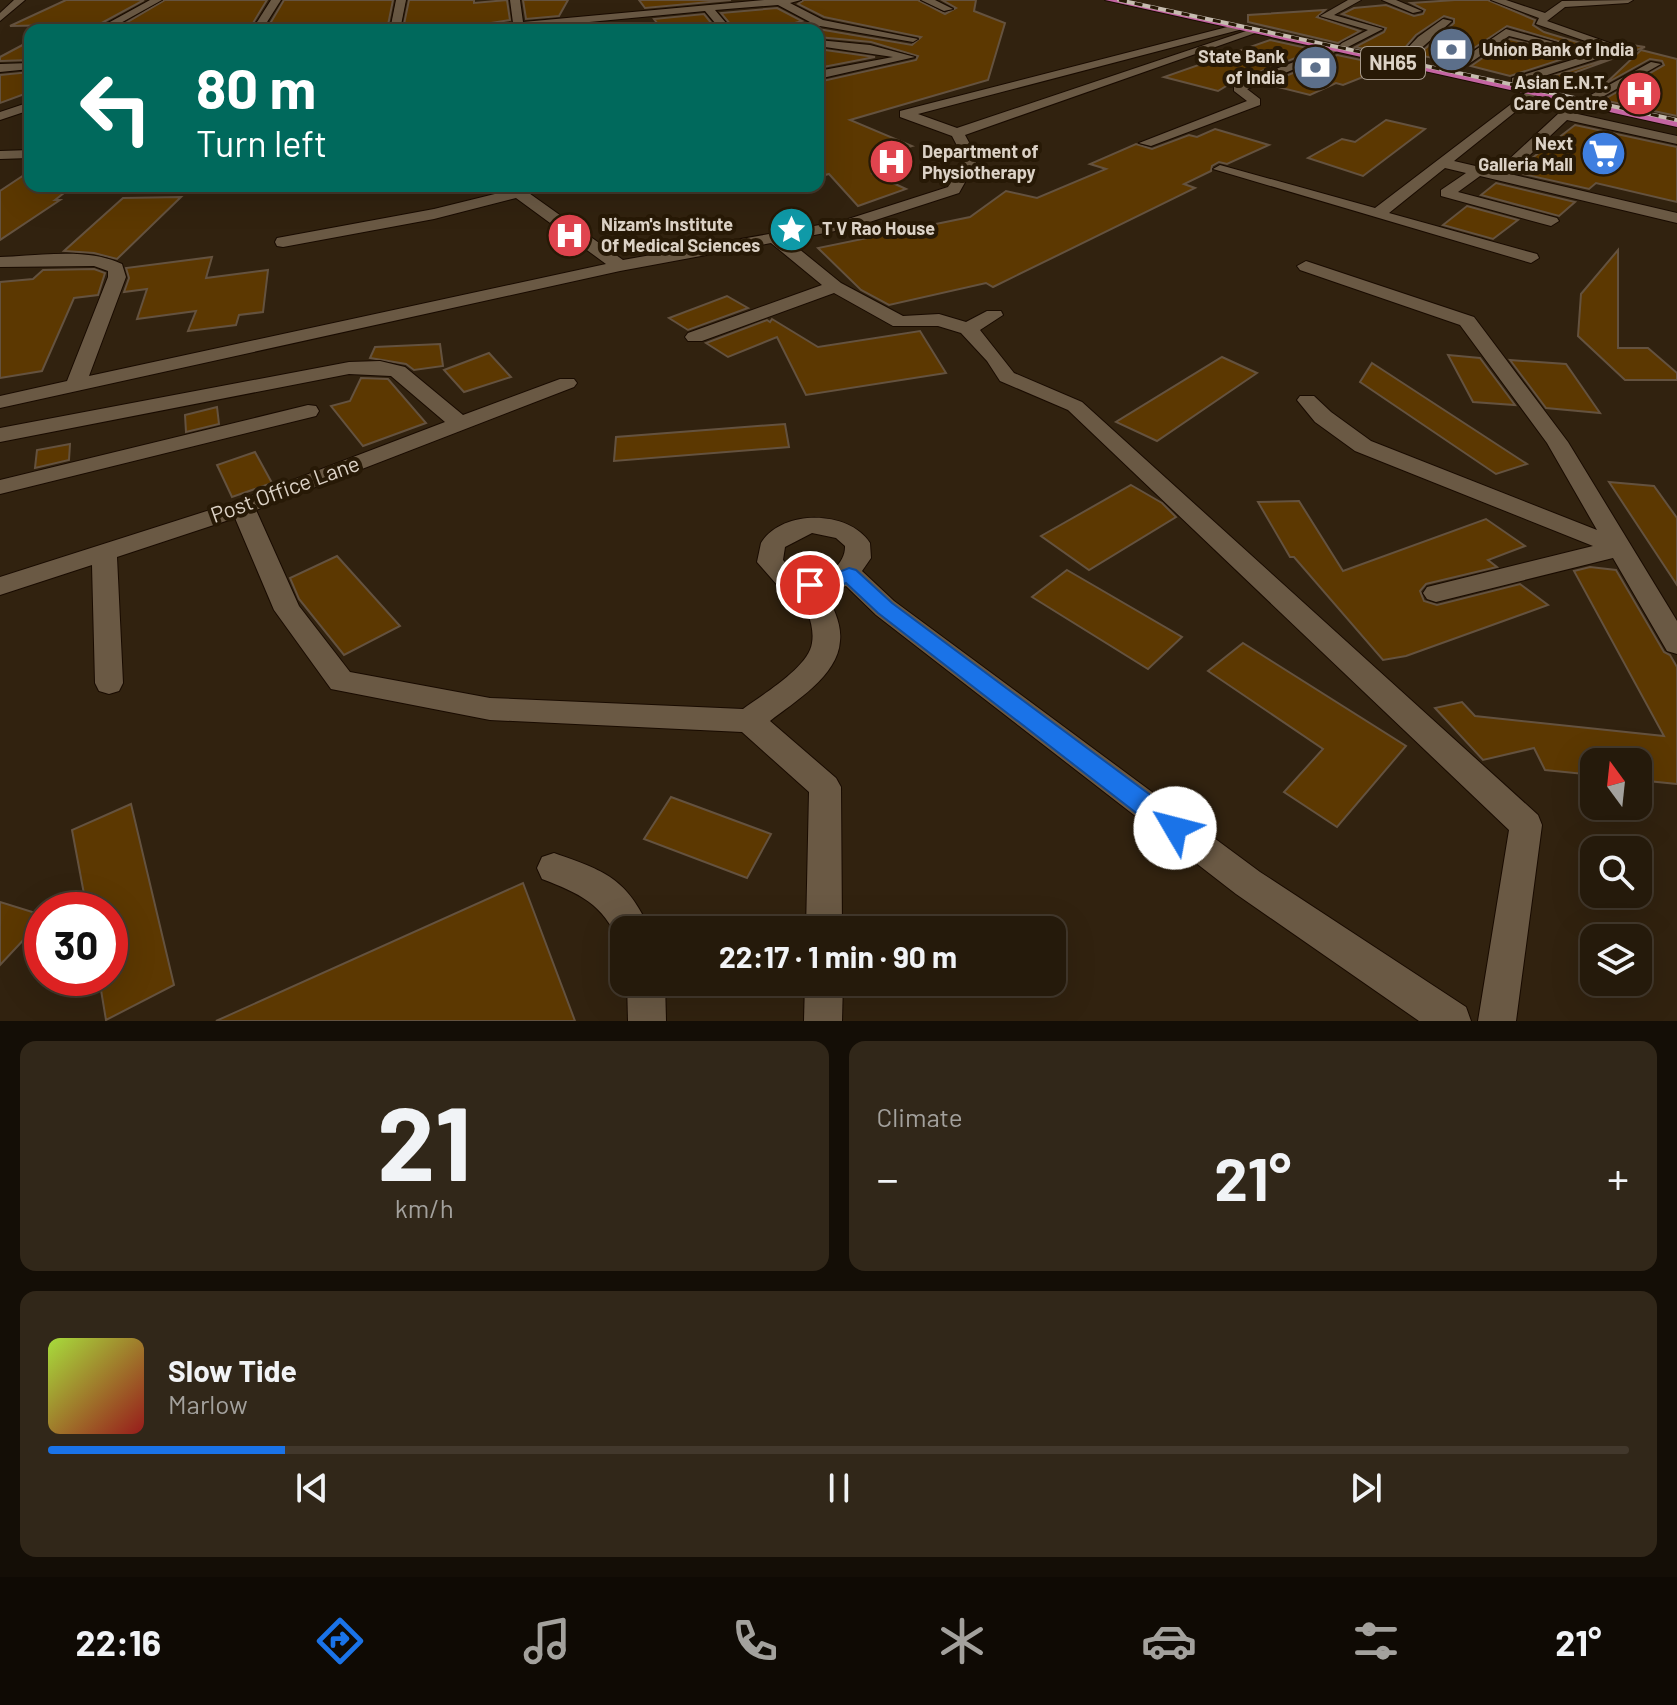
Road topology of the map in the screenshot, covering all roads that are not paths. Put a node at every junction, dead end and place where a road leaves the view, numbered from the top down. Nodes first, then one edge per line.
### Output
1 (20, 0) edge
2 (157, 0) edge
3 (276, 0) edge
4 (401, 0) edge
5 (515, 0) edge
6 (796, 0) edge
7 (926, 0) edge
8 (1110, 0) edge
9 (1136, 0) edge
10 (1356, 0) edge
11 (1387, 0) edge
12 (1496, 0) edge
13 (1628, 0) edge
14 (1604, 1) edge
15 (780, 2) junction
16 (708, 9) junction
17 (948, 9) dead end
18 (1417, 11) dead end
19 (645, 14) junction
20 (1502, 14) dead end
21 (0, 18) edge
22 (1447, 21) dead end
23 (820, 23) junction
24 (1545, 23) junction
25 (112, 24) edge
26 (261, 24) edge
27 (396, 24) edge
28 (518, 24) edge
29 (530, 24) edge
30 (654, 24) edge
31 (722, 24) edge
32 (815, 24) edge
33 (1235, 28) junction
34 (1253, 32) junction
35 (913, 39) dead end
36 (824, 44) edge
37 (1349, 49) junction
38 (1593, 53) junction
39 (1405, 57) junction
40 (1118, 58) junction
41 (1532, 63) dead end
42 (1655, 64) dead end
43 (24, 66) edge
44 (1145, 66) junction
45 (0, 68) edge
46 (1456, 68) junction
47 (1554, 68) junction
48 (824, 74) edge
49 (1516, 81) junction
50 (1531, 93) junction
51 (1593, 97) junction
52 (24, 98) edge
53 (1577, 103) junction
54 (0, 105) edge
55 (24, 108) edge
56 (1677, 113) edge
57 (1564, 115) junction
58 (0, 116) edge
59 (1677, 123) edge
60 (957, 133) junction
61 (1677, 140) edge
62 (1146, 143) dead end
63 (24, 154) edge
64 (0, 155) edge
65 (1448, 159) junction
66 (1510, 166) junction
67 (1220, 169) dead end
68 (1478, 171) junction
69 (504, 192) edge
70 (518, 192) edge
71 (1677, 206) edge
72 (1379, 213) junction
73 (1677, 218) edge
74 (1551, 221) dead end
75 (775, 238) junction
76 (283, 242) dead end
77 (1531, 258) dead end
78 (0, 262) edge
79 (620, 266) junction
80 (1306, 266) dead end
81 (835, 287) junction
82 (994, 315) dead end
83 (968, 329) junction
84 (695, 337) dead end
85 (567, 383) dead end
86 (75, 386) junction
87 (1307, 400) dead end
88 (0, 402) edge
89 (308, 411) dead end
90 (460, 424) junction
91 (0, 435) edge
92 (0, 487) edge
93 (243, 507) junction
94 (1620, 548) junction
95 (104, 551) junction
96 (849, 574) junction
97 (810, 585) junction
98 (0, 586) edge
99 (1436, 593) dead end
100 (1677, 644) edge
101 (109, 683) dead end
102 (749, 721) junction
103 (554, 868) dead end
104 (625, 916) edge
105 (824, 916) edge
106 (646, 996) edge
107 (824, 996) edge
108 (647, 1021) edge
109 (823, 1021) edge
110 (1452, 1021) edge
111 (1497, 1021) edge

1 - 21 street
2 - 25 street
3 - 26 street
4 - 27 street
5 - 28 street
6 - 15 street
7 - 17 street
8 - 33 highway, NH65
9 - 37 highway, NH65
10 - 37 street
11 - 18 street
12 - 24 street
13 - 14 street
14 - 24 street
15 - 16 street
15 - 23 street
16 - 19 street
16 - 31 street
19 - 29 street
19 - 30 street
20 - 24 street
22 - 39 street
23 - 32 street
23 - 35 street
24 - 38 street
33 - 34 highway, NH65
33 - 40 street
34 - 37 highway, NH65
34 - 44 street
36 - 48 street
37 - 39 highway, NH65
37 - 50 highway, NH65
37 - 62 street
38 - 46 street
38 - 47 street
39 - 46 highway, NH65
40 - 44 street
40 - 60 street
41 - 47 street
42 - 51 street
43 - 45 street
44 - 60 street
46 - 49 highway, NH65
47 - 49 street
49 - 51 highway, NH65
50 - 53 highway, NH65
50 - 65 street
51 - 56 highway, NH65
52 - 54 street
53 - 57 street
53 - 59 highway, NH65
55 - 58 street
57 - 61 street
57 - 66 street
60 - 75 street
63 - 64 street
65 - 66 street
65 - 68 street
65 - 72 street
66 - 71 street
67 - 72 street
68 - 73 street
68 - 74 street
69 - 76 street
70 - 79 street
72 - 77 street
75 - 79 street
75 - 81 street
78 - 86 street
79 - 86 street
80 - 94 street
81 - 83 street
81 - 84 street
82 - 83 street
83 - 111 street
85 - 90 street, Post Office Lane
86 - 88 street
87 - 94 street
89 - 92 street
90 - 91 street
90 - 93 street, Post Office Lane
93 - 95 street, Post Office Lane
93 - 102 street
94 - 99 street
94 - 100 street
95 - 98 street, Post Office Lane
95 - 101 street
96 - 97 street
96 - 97 street
96 - 110 street
97 - 102 street
102 - 105 street
103 - 104 street
106 - 108 street
107 - 109 street

